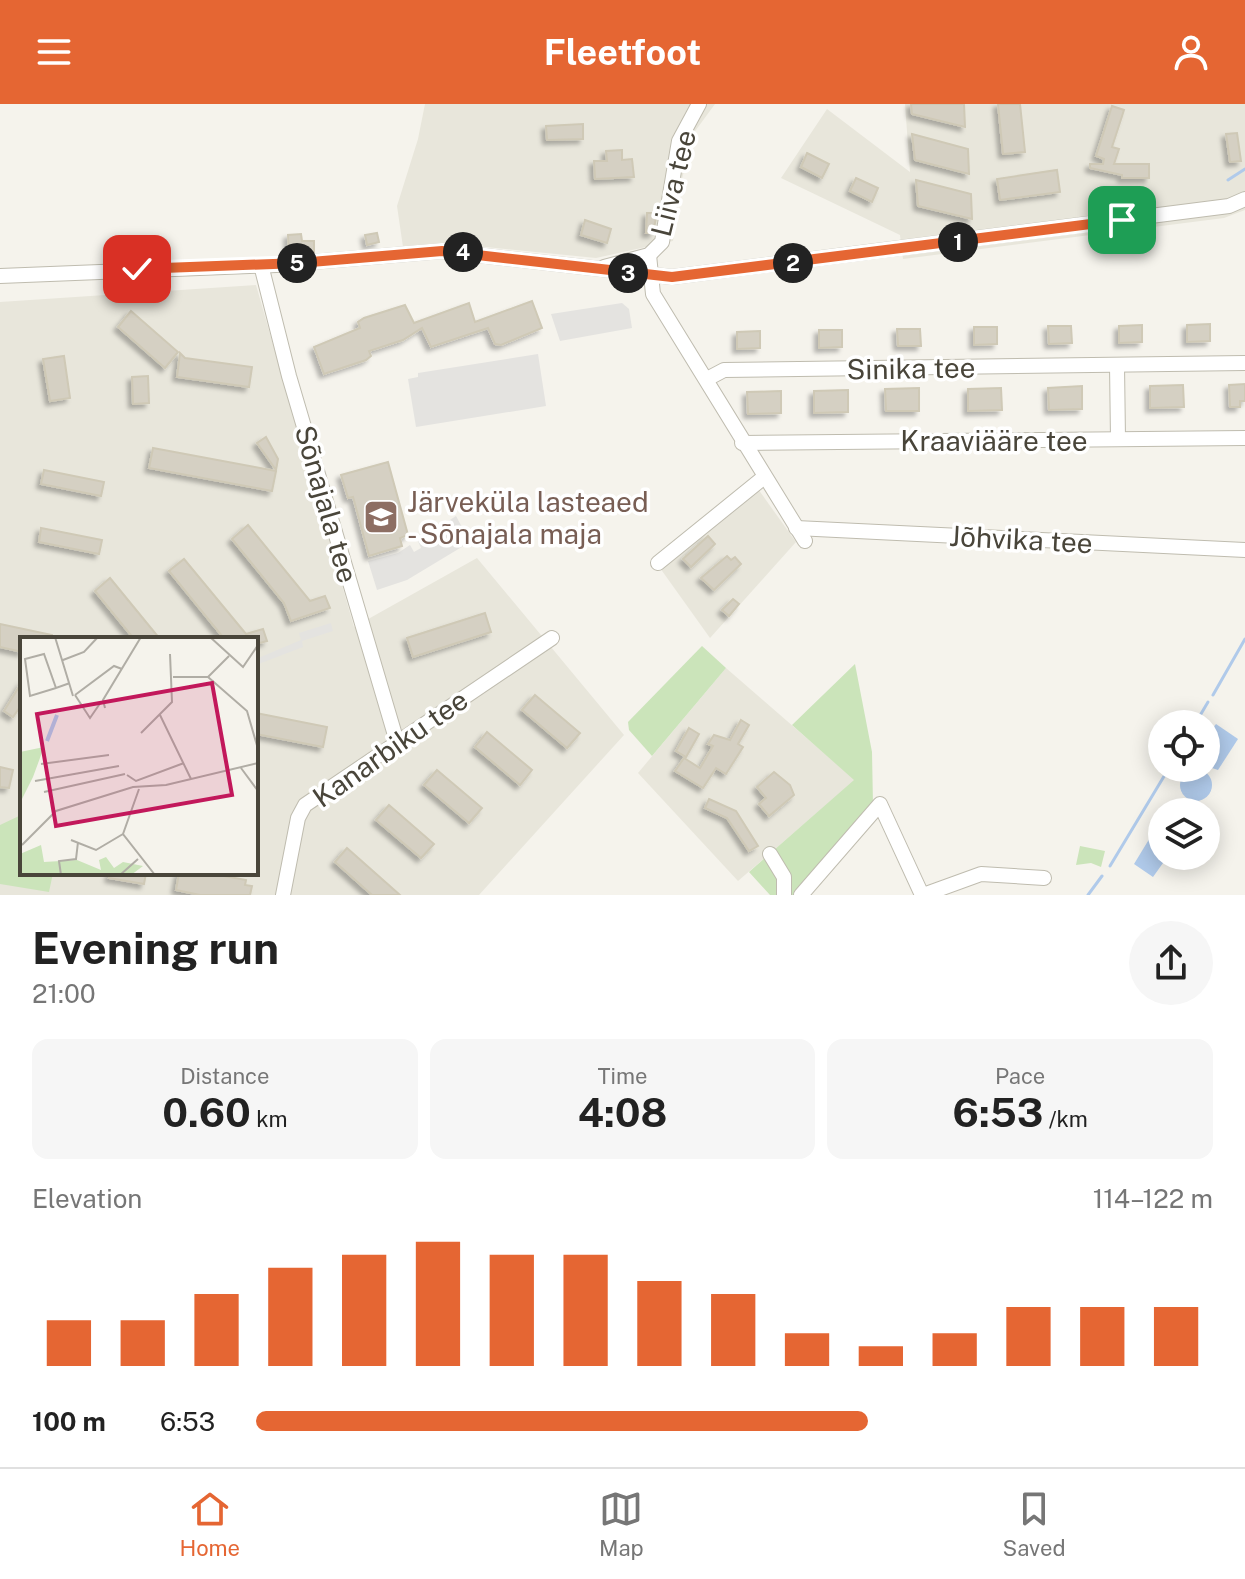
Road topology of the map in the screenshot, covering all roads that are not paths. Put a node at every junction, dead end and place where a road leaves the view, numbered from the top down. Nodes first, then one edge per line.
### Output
1 (699, 104) edge
2 (1245, 199) edge
3 (649, 255) junction
4 (261, 265) junction
5 (596, 269) junction
6 (0, 276) edge
7 (651, 277) junction
8 (1245, 363) edge
9 (1117, 365) junction
10 (707, 379) junction
11 (1245, 438) edge
12 (1118, 439) junction
13 (742, 443) junction
14 (763, 478) junction
15 (796, 528) junction
16 (805, 541) dead end
17 (1245, 550) edge
18 (658, 563) dead end
19 (552, 638) dead end
20 (397, 742) junction
21 (770, 854) dead end
22 (1044, 878) dead end
23 (283, 895) edge
24 (784, 895) edge
25 (801, 895) edge
26 (923, 895) edge

1 - 3 street, Liiva tee
2 - 7 street
3 - 5 street, Liiva tee
3 - 7 street
4 - 5 street
4 - 6 street
4 - 20 street, Sõnajala tee
5 - 7 street
7 - 10 street
8 - 9 street, Sinika tee
9 - 10 street, Sinika tee
9 - 12 street
10 - 13 street
11 - 12 street, Kraaviääre tee
12 - 13 street, Kraaviääre tee
13 - 14 street
14 - 15 street
14 - 18 street
15 - 16 street
15 - 17 street, Jõhvika tee
19 - 20 street, Kanarbiku tee
20 - 23 street, Kanarbiku tee
21 - 24 street
22 - 26 street
25 - 26 street

